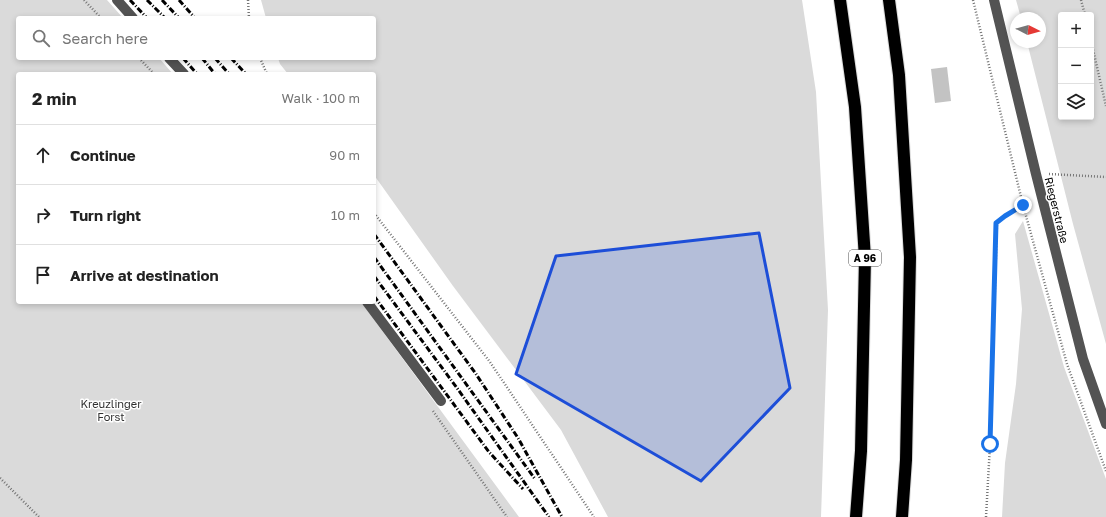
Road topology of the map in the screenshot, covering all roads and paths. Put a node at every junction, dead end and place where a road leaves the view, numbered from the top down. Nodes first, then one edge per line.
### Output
1 (84, 0) edge
2 (117, 0) edge
3 (248, 0) edge
4 (840, 0) edge
5 (889, 0) edge
6 (973, 0) edge
7 (994, 0) edge
8 (1081, 0) edge
9 (1084, 12) edge
10 (99, 16) edge
11 (131, 16) edge
12 (249, 16) edge
13 (1093, 48) edge
14 (141, 60) edge
15 (171, 60) edge
16 (261, 60) edge
17 (152, 72) edge
18 (182, 72) edge
19 (266, 72) edge
20 (1106, 106) edge
21 (1036, 174) junction
22 (1106, 177) edge
23 (1023, 205) junction
24 (376, 216) edge
25 (368, 304) edge
26 (441, 401) dead end
27 (1106, 424) edge
28 (1106, 471) edge
29 (0, 478) edge
30 (39, 517) edge
31 (594, 517) edge
32 (856, 517) edge
33 (902, 517) edge
34 (986, 517) edge

1 - 10 path
2 - 11 street
3 - 12 path
4 - 32 highway, A 96
5 - 33 highway
6 - 23 path
7 - 21 street, Riegerstraße
8 - 9 path
13 - 20 path
14 - 17 path
15 - 18 street
16 - 19 path
21 - 22 path
21 - 27 street, Riegerstraße
23 - 28 path
23 - 34 path
24 - 31 path
25 - 26 street
29 - 30 path

